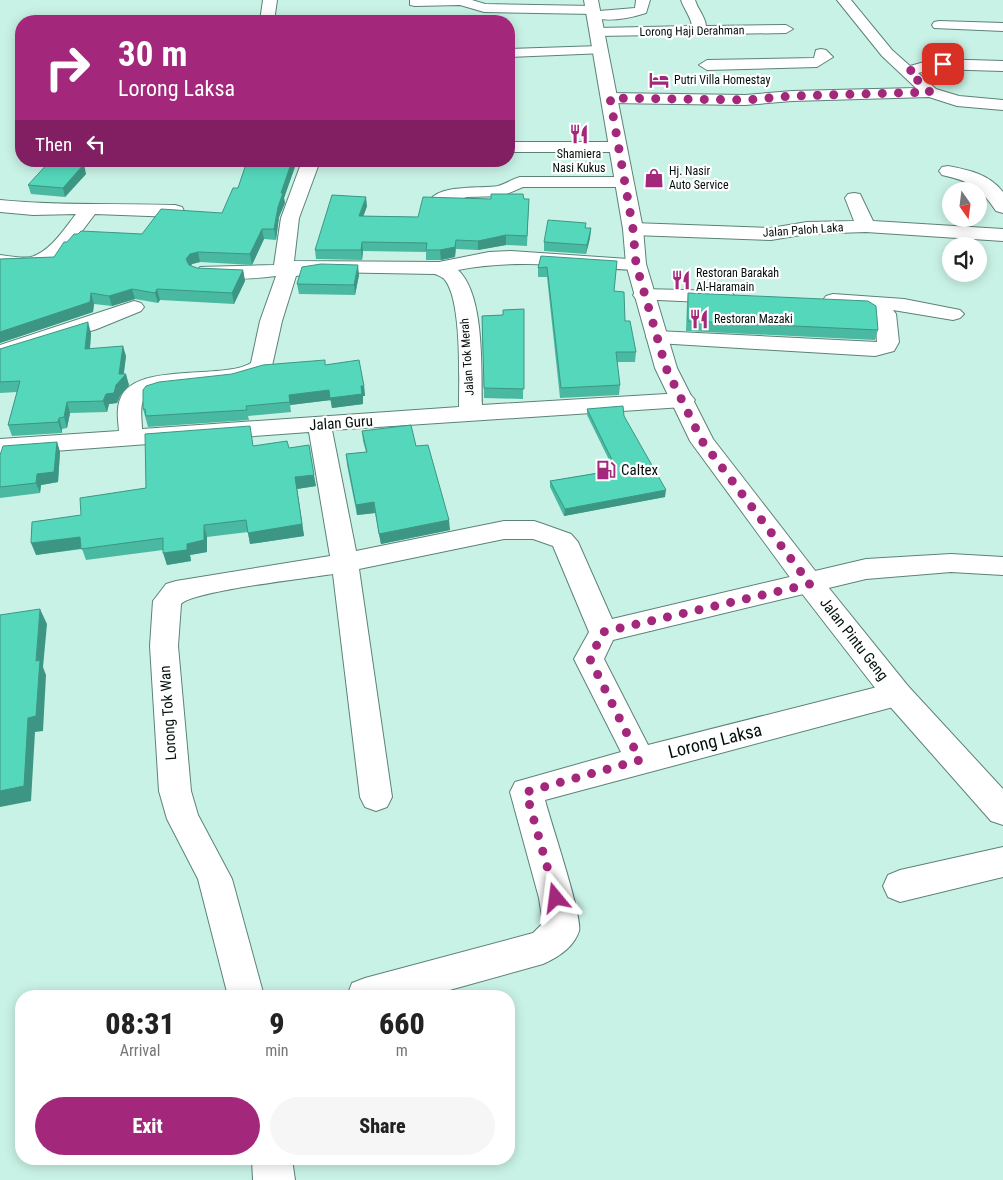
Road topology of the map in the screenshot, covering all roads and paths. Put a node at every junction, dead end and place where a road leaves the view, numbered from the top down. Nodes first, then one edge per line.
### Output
1 (270, 0) edge
2 (643, 0) edge
3 (688, 0) edge
4 (844, 0) edge
5 (415, 2) dead end
6 (268, 15) edge
7 (595, 21) edge
8 (939, 25) dead end
9 (1003, 27) edge
10 (700, 30) junction
11 (786, 30) dead end
12 (515, 52) edge
13 (821, 53) dead end
14 (767, 64) junction
15 (707, 65) dead end
16 (1003, 66) edge
17 (908, 71) junction
18 (784, 85) junction
19 (930, 92) junction
20 (610, 98) junction
21 (1003, 105) edge
22 (515, 147) edge
23 (617, 147) junction
24 (309, 167) edge
25 (948, 171) dead end
26 (623, 182) junction
27 (854, 198) dead end
28 (439, 200) edge
29 (0, 206) edge
30 (1003, 207) edge
31 (90, 208) junction
32 (175, 211) edge
33 (866, 226) junction
34 (633, 229) junction
35 (1003, 235) edge
36 (0, 261) edge
37 (636, 264) junction
38 (287, 268) junction
39 (200, 270) edge
40 (444, 270) junction
41 (643, 294) junction
42 (749, 298) edge
43 (816, 300) edge
44 (875, 303) junction
45 (134, 307) dead end
46 (953, 314) dead end
47 (657, 337) junction
48 (0, 352) edge
49 (683, 400) junction
50 (471, 413) junction
51 (320, 424) junction
52 (131, 437) junction
53 (0, 448) edge
54 (345, 563) junction
55 (1003, 566) edge
56 (810, 584) junction
57 (603, 632) junction
58 (897, 694) junction
59 (640, 760) junction
60 (376, 797) dead end
61 (1003, 811) edge
62 (1003, 862) edge
63 (900, 886) dead end
64 (244, 990) edge
65 (387, 990) edge
66 (273, 1165) edge
67 (274, 1180) edge

1 - 6 street
2 - 7 street
3 - 10 street
4 - 17 street
5 - 7 street
7 - 10 street, Lorong Haji Derahman
7 - 12 street
7 - 20 street, Jalan Pintu Geng
8 - 9 street
10 - 11 street, Lorong Haji Derahman
13 - 14 street
14 - 15 street
14 - 18 street
16 - 17 street
17 - 19 street
18 - 19 street
18 - 20 street
19 - 21 street
20 - 23 street, Jalan Pintu Geng
22 - 23 street
23 - 26 street, Jalan Pintu Geng
24 - 38 street
25 - 30 street
26 - 28 street
26 - 34 street, Jalan Pintu Geng
27 - 33 street
29 - 31 street
31 - 32 street
31 - 36 street
33 - 34 street, Jalan Paloh Laka
33 - 35 street, Jalan Paloh Laka
34 - 37 street, Jalan Pintu Geng
37 - 40 street
37 - 41 street, Jalan Pintu Geng
38 - 39 street
38 - 40 street
38 - 52 street
40 - 50 street, Jalan Tok Merah
41 - 42 street
41 - 47 street, Jalan Pintu Geng
43 - 44 street
44 - 46 street
44 - 47 street
45 - 48 street
47 - 49 street, Jalan Pintu Geng
49 - 50 street, Jalan Guru
49 - 56 street, Jalan Pintu Geng
50 - 51 street, Jalan Guru
51 - 52 street, Jalan Guru
51 - 54 street
52 - 53 street, Jalan Guru
54 - 57 street, Lorong Tok Wan
54 - 60 street
54 - 64 street, Lorong Tok Wan
55 - 56 street
56 - 57 street
56 - 58 street, Jalan Pintu Geng
57 - 59 street
58 - 59 street, Lorong Laksa
58 - 61 street, Jalan Pintu Geng
59 - 65 street, Lorong Laksa
62 - 63 street
66 - 67 street

